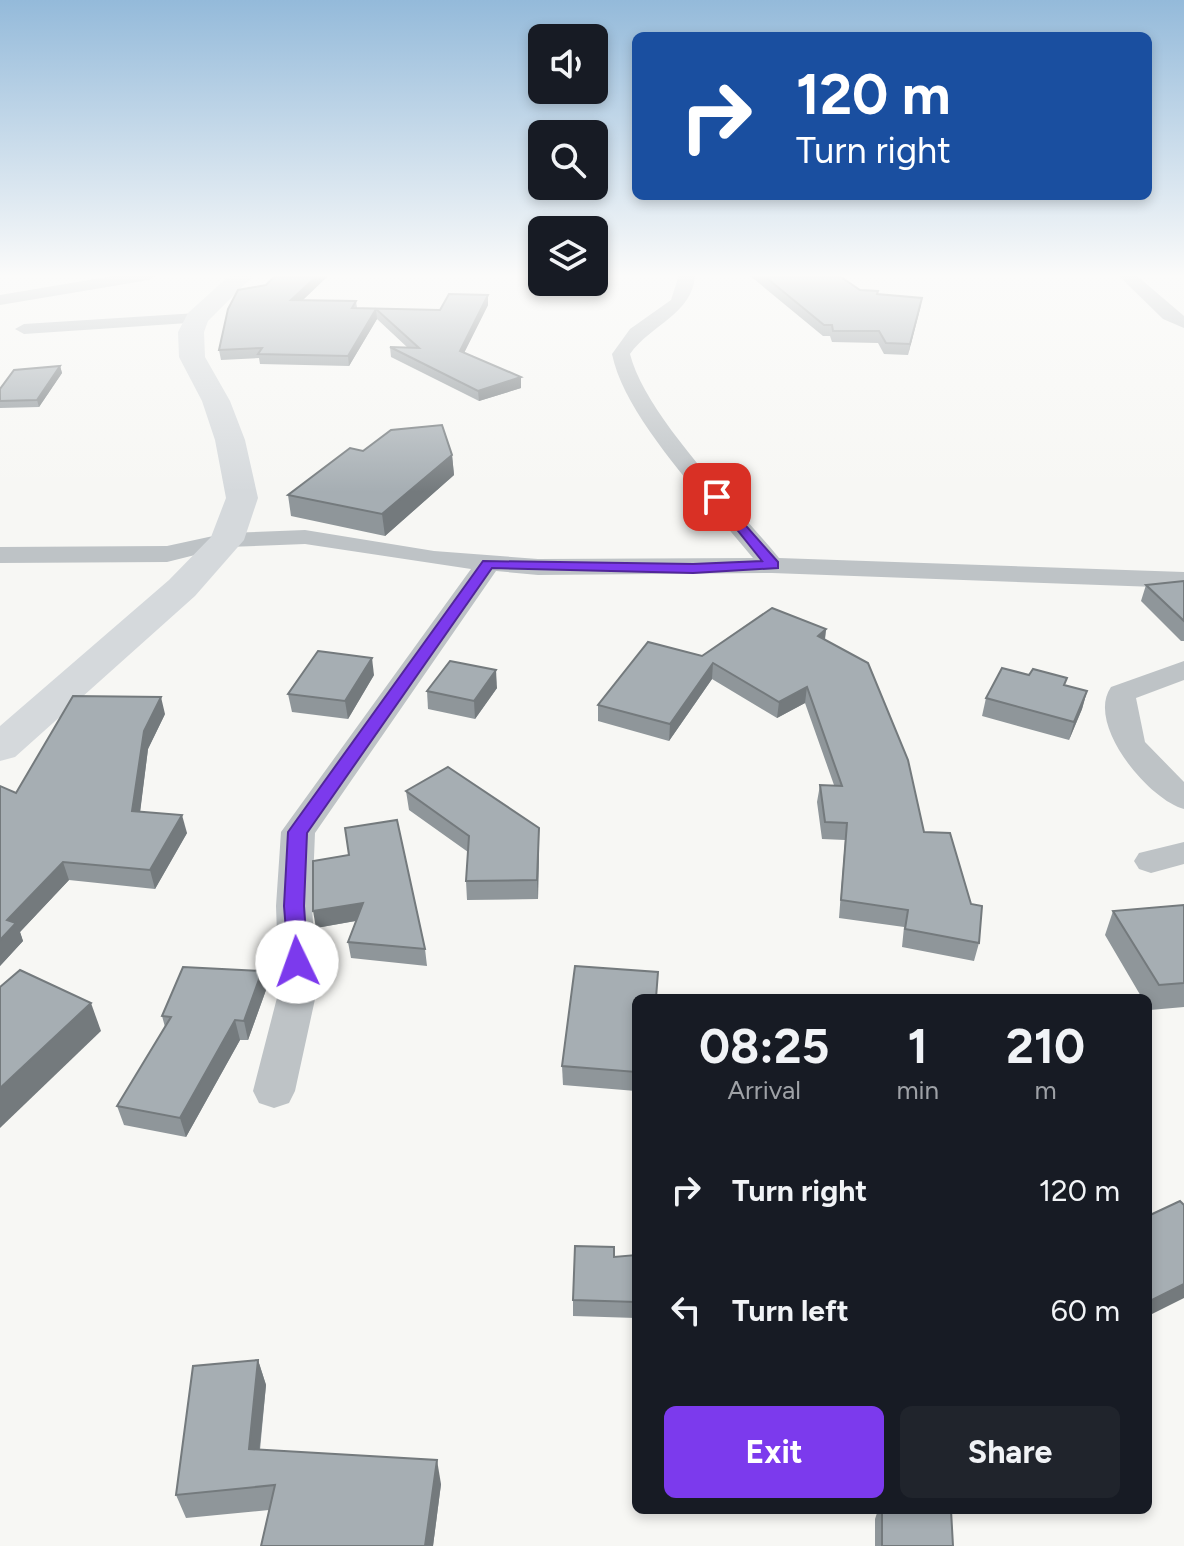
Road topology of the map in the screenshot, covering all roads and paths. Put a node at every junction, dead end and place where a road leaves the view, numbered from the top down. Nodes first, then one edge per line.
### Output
1 (192, 347) edge
2 (626, 347) edge
3 (227, 540) junction
4 (0, 555) edge
5 (488, 564) junction
6 (772, 565) junction
7 (1184, 580) edge
8 (1184, 670) edge
9 (0, 748) edge
10 (1184, 799) edge
11 (274, 1091) dead end

1 - 3 street
2 - 6 street
3 - 4 street
3 - 5 street
3 - 9 street
5 - 6 street
5 - 11 street
6 - 7 street
8 - 10 street

